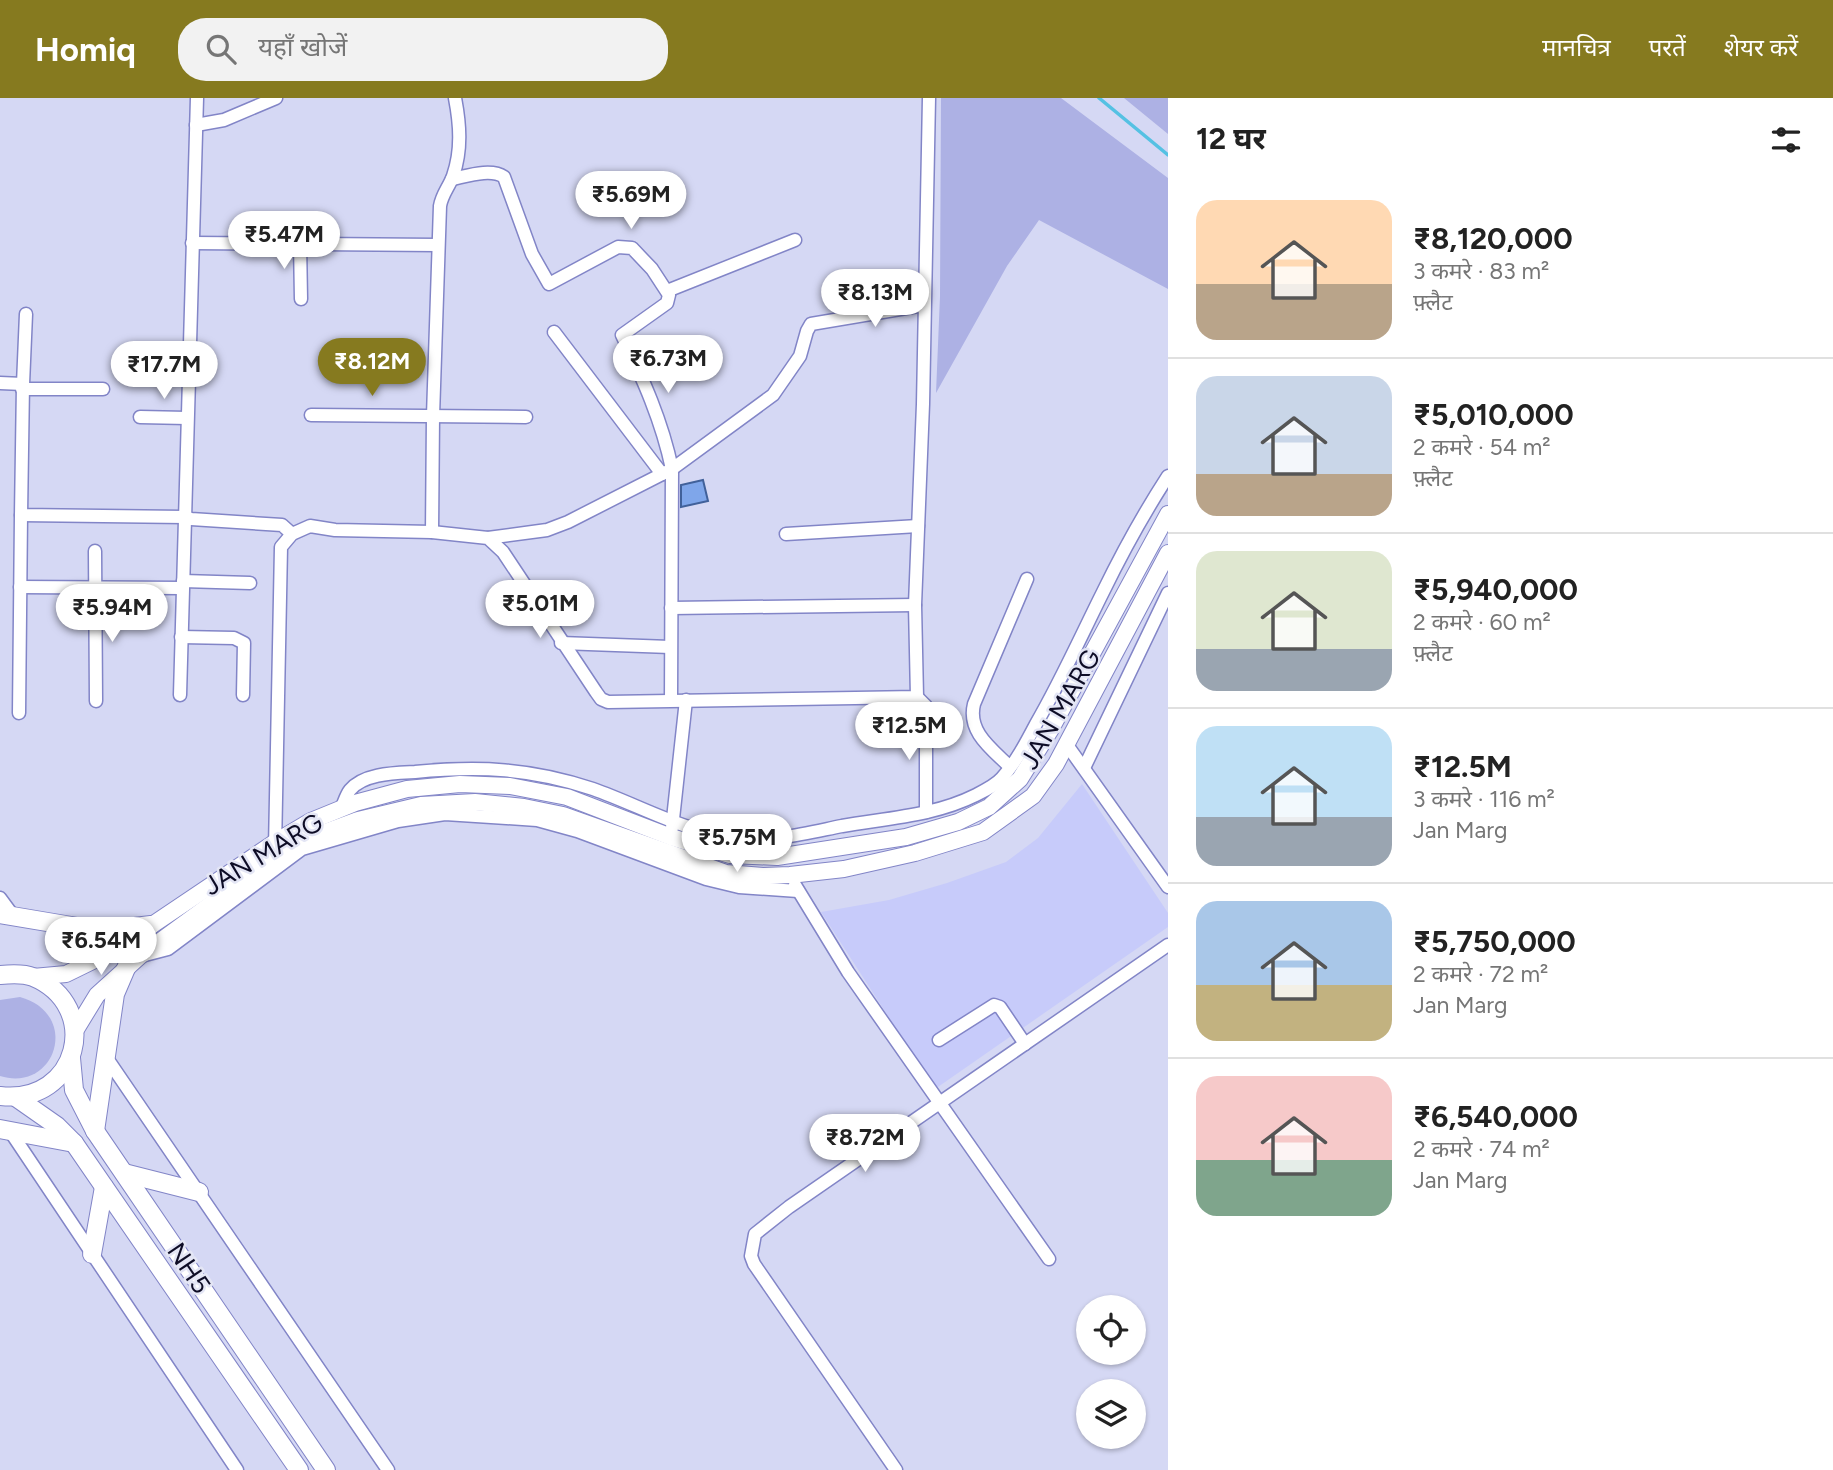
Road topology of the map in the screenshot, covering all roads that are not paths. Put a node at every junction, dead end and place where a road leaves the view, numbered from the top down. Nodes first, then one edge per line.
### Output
1 (197, 98) edge
2 (276, 98) edge
3 (455, 98) edge
4 (929, 98) edge
5 (196, 125) junction
6 (452, 179) junction
7 (795, 240) dead end
8 (192, 243) junction
9 (300, 243) junction
10 (438, 245) junction
11 (667, 291) junction
12 (301, 299) dead end
13 (924, 305) junction
14 (26, 314) dead end
15 (554, 332) dead end
16 (0, 383) edge
17 (23, 386) junction
18 (103, 389) dead end
19 (311, 415) dead end
20 (433, 416) junction
21 (140, 417) dead end
22 (526, 417) dead end
23 (187, 418) junction
24 (667, 472) junction
25 (1168, 477) edge
26 (1168, 514) edge
27 (21, 515) junction
28 (185, 517) junction
29 (918, 526) junction
30 (432, 533) junction
31 (292, 534) junction
32 (786, 534) dead end
33 (488, 538) junction
34 (95, 551) dead end
35 (1168, 553) edge
36 (1027, 579) dead end
37 (250, 583) dead end
38 (183, 585) junction
39 (20, 587) junction
40 (95, 588) junction
41 (1168, 593) edge
42 (915, 605) junction
43 (671, 608) junction
44 (181, 636) junction
45 (561, 643) junction
46 (670, 647) junction
47 (180, 695) dead end
48 (243, 695) dead end
49 (917, 697) junction
50 (671, 700) junction
51 (686, 700) junction
52 (96, 701) dead end
53 (19, 713) dead end
54 (1067, 745) junction
55 (1010, 767) junction
56 (1084, 768) junction
57 (926, 813) junction
58 (672, 829) junction
59 (278, 855) junction
60 (790, 875) junction
61 (1168, 887) edge
62 (798, 891) junction
63 (0, 898) edge
64 (7, 916) edge
65 (151, 925) junction
66 (1168, 945) edge
67 (134, 961) junction
68 (0, 974) edge
69 (33, 977) junction
70 (75, 1031) junction
71 (939, 1040) dead end
72 (1025, 1044) junction
73 (106, 1057) junction
74 (71, 1058) junction
75 (9, 1097) edge
76 (941, 1102) junction
77 (5, 1130) edge
78 (95, 1130) junction
79 (74, 1143) junction
80 (124, 1173) junction
81 (104, 1187) junction
82 (199, 1192) junction
83 (92, 1254) junction
84 (1049, 1259) dead end
85 (237, 1470) edge
86 (299, 1470) edge
87 (326, 1470) edge
88 (388, 1470) edge
89 (896, 1470) edge

1 - 5 street
2 - 5 street
3 - 6 street
4 - 13 street
5 - 8 street
6 - 10 street
6 - 11 street
7 - 11 street
8 - 9 street
8 - 23 street
9 - 10 street
9 - 12 street
10 - 20 street
11 - 24 street
13 - 24 street
13 - 29 street
14 - 17 street
15 - 24 street
16 - 17 street
17 - 18 street
17 - 27 street
19 - 20 street
20 - 22 street
20 - 30 street
21 - 23 street
23 - 28 street
24 - 33 street
24 - 43 street
25 - 55 street
26 - 58 main road, JAN MARG
27 - 28 street
27 - 39 street
28 - 31 street
28 - 38 street
29 - 32 street
29 - 42 street
30 - 31 street
30 - 33 street
31 - 59 street
33 - 45 street
34 - 40 street
35 - 54 main road, JAN MARG
36 - 55 street
37 - 38 street
38 - 40 street
38 - 44 street
39 - 40 street
39 - 53 street
40 - 52 street
41 - 56 street
42 - 43 street
42 - 49 street
43 - 46 street
44 - 47 street
44 - 48 street
45 - 46 street
45 - 50 street
46 - 50 street
49 - 51 street
49 - 57 street
50 - 51 street
51 - 58 street
54 - 56 street
54 - 60 main road, JAN MARG
55 - 57 street
56 - 61 street
57 - 58 street
58 - 59 main road, JAN MARG
59 - 60 main road, JAN MARG
59 - 62 street
59 - 65 main road, JAN MARG
59 - 67 main road, JAN MARG
60 - 62 street
62 - 76 street
63 - 64 street
64 - 65 highway
65 - 69 main road, JAN MARG
66 - 72 street
67 - 70 main road, JAN MARG
67 - 73 highway
68 - 69 highway
69 - 70 highway
70 - 74 highway, NH5
71 - 72 street
72 - 76 street
73 - 78 highway
73 - 82 street
74 - 75 highway, NH5
74 - 78 highway, NH5 / NH5
75 - 79 highway, NH5 / NH5
76 - 84 street
76 - 89 street
77 - 79 highway
77 - 83 street
78 - 80 highway, NH5 / NH5
79 - 81 highway, NH5 / NH5
80 - 82 highway
80 - 87 highway, NH5 / NH5
81 - 83 highway
81 - 86 highway, NH5 / NH5
82 - 88 street
83 - 85 street

